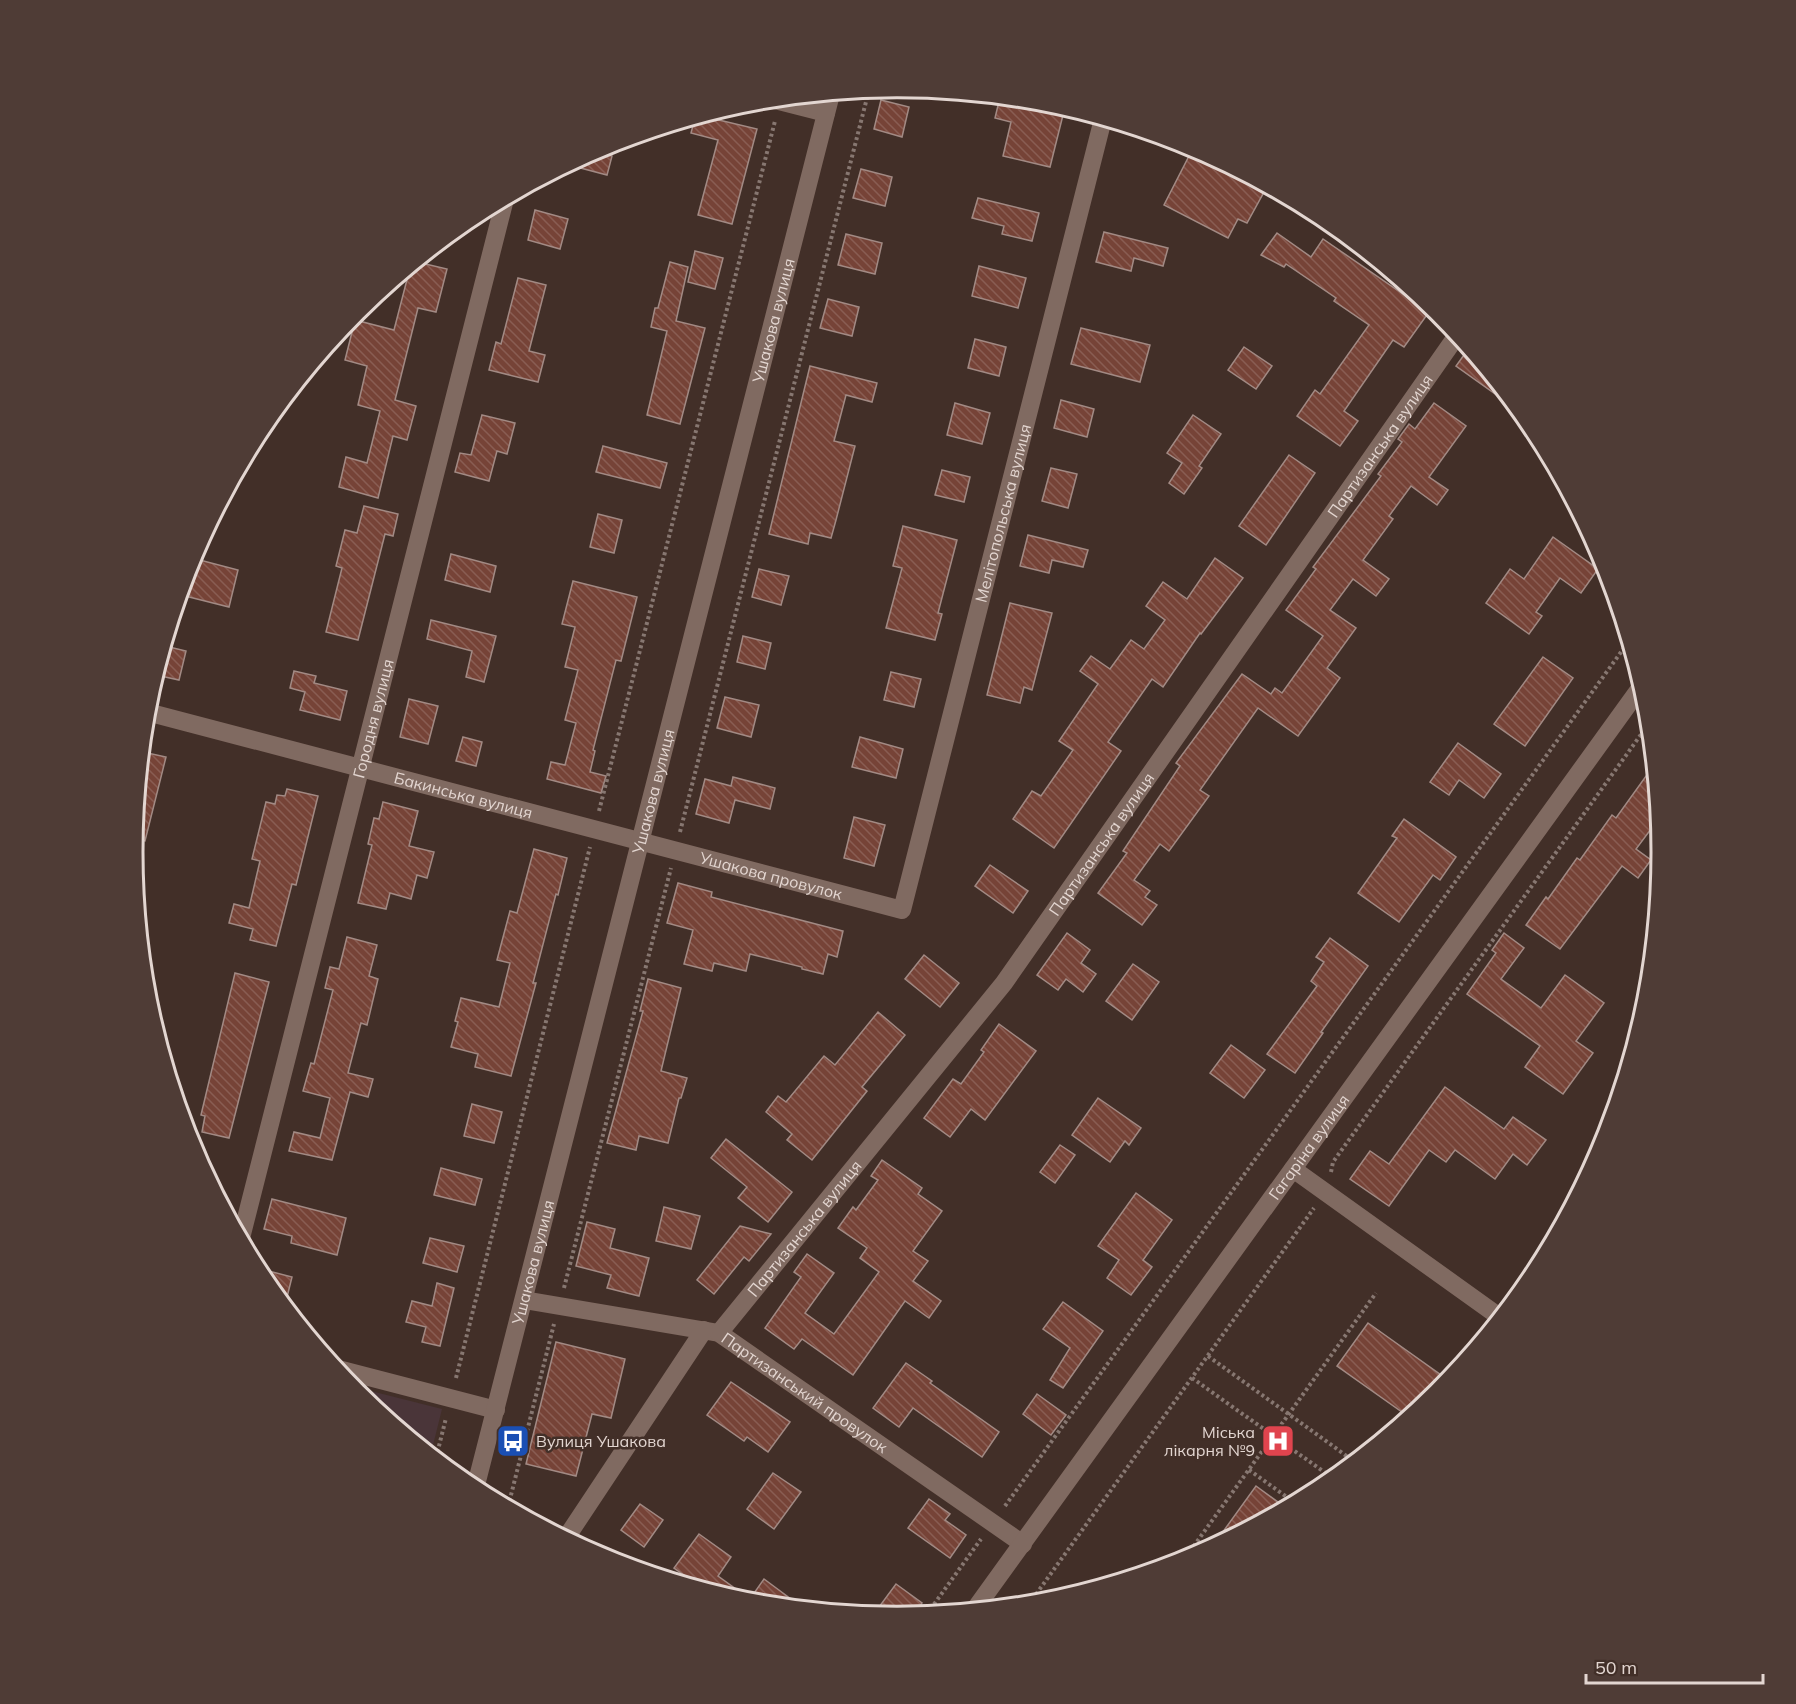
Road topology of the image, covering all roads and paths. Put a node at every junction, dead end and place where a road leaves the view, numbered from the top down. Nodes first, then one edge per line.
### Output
1 (867, 99) edge
2 (829, 101) edge
3 (794, 105) edge
4 (773, 108) edge
5 (826, 113) junction
6 (1101, 126) edge
7 (502, 211) edge
8 (1453, 341) edge
9 (1624, 648) edge
10 (1636, 694) edge
11 (156, 714) edge
12 (1642, 732) edge
13 (360, 768) junction
14 (594, 829) junction
15 (640, 841) junction
16 (675, 850) junction
17 (902, 910) joint
18 (1293, 1169) junction
19 (1325, 1193) junction
20 (244, 1227) edge
21 (1376, 1293) dead end
22 (524, 1300) junction
23 (559, 1306) junction
24 (1495, 1314) edge
25 (711, 1332) junction
26 (1208, 1356) junction
27 (352, 1373) edge
28 (1192, 1378) junction
29 (451, 1398) junction
30 (496, 1410) junction
31 (1289, 1414) junction
32 (1273, 1436) junction
33 (438, 1450) edge
34 (1348, 1457) edge
35 (1249, 1470) junction
36 (1326, 1473) edge
37 (478, 1478) edge
38 (1287, 1497) edge
39 (510, 1498) edge
40 (993, 1523) junction
41 (570, 1532) edge
42 (1023, 1544) junction
43 (1194, 1546) edge
44 (1037, 1593) edge
45 (980, 1602) edge
46 (933, 1605) edge

1 - 16 path
2 - 5 street, Ушакова вулиця
3 - 5 street
4 - 14 path
5 - 15 street, Ушакова вулиця
6 - 17 street, Мелітопольська вулиця
7 - 13 street, Городня вулиця
8 - 25 street, Партизанська вулиця
9 - 40 path
10 - 18 street, Гагаріна вулиця
11 - 13 street, Бакинська вулиця
12 - 19 path
13 - 14 street, Бакинська вулиця
13 - 20 street, Городня вулиця
14 - 15 street, Бакинська вулиця
14 - 29 path
15 - 16 street, Ушакова провулок
15 - 22 street, Ушакова вулиця
16 - 17 street, Ушакова провулок
16 - 23 path
18 - 19 street
18 - 42 street, Гагаріна вулиця
19 - 24 street
19 - 26 path
21 - 31 path
22 - 23 street, Партизанський провулок
22 - 30 street, Ушакова вулиця
23 - 25 street, Партизанський провулок
23 - 39 path
25 - 40 street, Партизанський провулок
25 - 41 street, Партизанська вулиця
26 - 28 path
26 - 31 path
27 - 29 street
28 - 32 path
28 - 44 path
29 - 30 street
29 - 33 path
30 - 37 street, Ушакова вулиця
31 - 32 path
31 - 34 path
32 - 35 path
32 - 36 path
35 - 38 path
35 - 43 path
40 - 42 street, Партизанський провулок
40 - 46 path
42 - 45 street, Гагаріна вулиця

